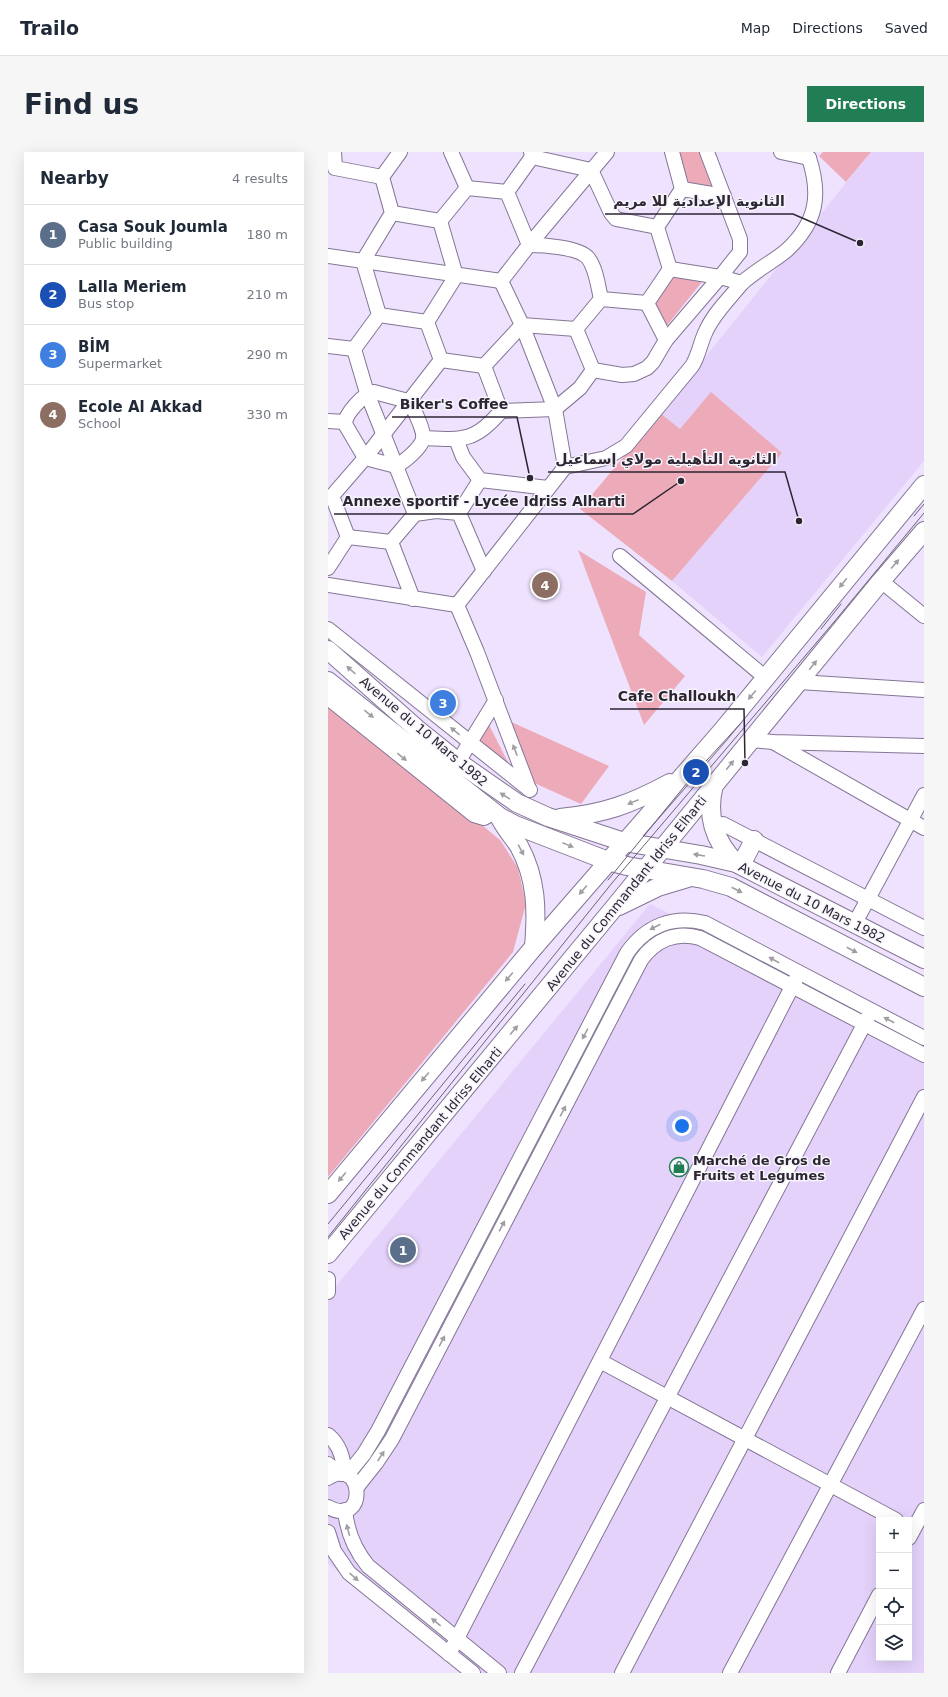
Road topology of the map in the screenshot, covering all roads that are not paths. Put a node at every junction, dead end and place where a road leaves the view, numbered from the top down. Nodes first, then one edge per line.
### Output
1 (334, 152) edge
2 (400, 152) edge
3 (451, 152) edge
4 (606, 152) edge
5 (672, 152) edge
6 (708, 152) edge
7 (781, 152) edge
8 (531, 154) edge
9 (811, 155) edge
10 (591, 170) junction
11 (331, 172) edge
12 (382, 177) junction
13 (467, 188) junction
14 (682, 189) junction
15 (507, 192) junction
16 (724, 196) junction
17 (392, 213) junction
18 (440, 221) junction
19 (657, 227) junction
20 (529, 245) junction
21 (328, 256) edge
22 (363, 261) junction
23 (670, 269) junction
24 (456, 276) junction
25 (720, 278) junction
26 (501, 281) junction
27 (742, 283) junction
28 (601, 299) junction
29 (647, 303) junction
30 (379, 315) junction
31 (684, 320) junction
32 (427, 322) junction
33 (522, 325) junction
34 (576, 329) junction
35 (704, 336) junction
36 (666, 340) junction
37 (328, 346) edge
38 (354, 350) junction
39 (441, 360) junction
40 (484, 366) junction
41 (593, 370) junction
42 (367, 393) junction
43 (408, 401) junction
44 (555, 409) junction
45 (501, 411) junction
46 (328, 421) edge
47 (345, 422) junction
48 (383, 434) junction
49 (423, 438) junction
50 (456, 439) junction
51 (365, 458) junction
52 (396, 466) junction
53 (565, 467) junction
54 (480, 480) junction
55 (924, 485) edge
56 (548, 488) junction
57 (330, 496) edge
58 (459, 513) junction
59 (415, 514) junction
60 (924, 531) edge
61 (348, 537) junction
62 (391, 542) junction
63 (620, 556) dead end
64 (328, 568) edge
65 (484, 571) junction
66 (881, 581) junction
67 (328, 585) edge
68 (413, 599) junction
69 (457, 605) junction
70 (924, 616) edge
71 (328, 629) edge
72 (328, 650) edge
73 (766, 678) junction
74 (328, 681) edge
75 (799, 682) junction
76 (924, 690) edge
77 (328, 698) edge
78 (496, 700) junction
79 (752, 740) junction
80 (470, 742) junction
81 (773, 742) junction
82 (924, 746) edge
83 (458, 762) junction
84 (680, 778) junction
85 (715, 784) junction
86 (530, 790) junction
87 (924, 795) edge
88 (496, 815) junction
89 (546, 816) junction
90 (911, 821) junction
91 (723, 824) dead end
92 (924, 828) edge
93 (754, 840) junction
94 (624, 842) junction
95 (661, 849) junction
96 (608, 861) junction
97 (738, 864) junction
98 (645, 869) junction
99 (690, 877) junction
100 (869, 899) junction
101 (613, 909) junction
102 (855, 923) junction
103 (924, 928) edge
104 (534, 948) junction
105 (924, 959) edge
106 (799, 973) junction
107 (792, 987) junction
108 (924, 987) edge
109 (871, 1010) junction
110 (864, 1024) junction
111 (924, 1038) edge
112 (924, 1055) edge
113 (924, 1097) edge
114 (328, 1194) edge
115 (328, 1254) edge
116 (328, 1279) edge
117 (328, 1292) edge
118 (924, 1309) edge
119 (600, 1361) junction
120 (668, 1397) junction
121 (328, 1435) edge
122 (745, 1439) junction
123 (328, 1464) edge
124 (340, 1475) edge
125 (831, 1485) junction
126 (357, 1487) junction
127 (328, 1507) edge
128 (345, 1510) junction
129 (924, 1510) edge
130 (890, 1517) edge
131 (328, 1532) edge
132 (914, 1532) edge
133 (876, 1601) edge
134 (457, 1639) junction
135 (449, 1654) junction
136 (473, 1673) edge
137 (499, 1673) edge
138 (522, 1673) edge
139 (622, 1673) edge
140 (730, 1673) edge
141 (838, 1673) edge

1 - 11 street
2 - 12 street
3 - 13 street
4 - 10 street
5 - 14 street
6 - 16 street
7 - 9 street
8 - 10 street
8 - 15 street
9 - 27 street
10 - 19 street
10 - 20 street
11 - 12 street
12 - 17 street
13 - 15 street
13 - 18 street
14 - 16 street
14 - 19 street
15 - 20 street
16 - 25 street
17 - 18 street
17 - 22 street
18 - 24 street
19 - 23 street
20 - 26 street
20 - 28 street
21 - 22 street
22 - 24 street
22 - 30 street
23 - 25 street
23 - 29 street
24 - 26 street
24 - 32 street
25 - 27 street
25 - 31 street
26 - 33 street
27 - 35 street
28 - 29 street
28 - 34 street
29 - 36 street
30 - 32 street
30 - 38 street
31 - 35 street
31 - 36 street
32 - 39 street
33 - 34 street
33 - 40 street
33 - 44 street
34 - 41 street
35 - 53 street
36 - 41 street
37 - 38 street
38 - 42 street
39 - 40 street
39 - 43 street
40 - 45 street
41 - 44 street
42 - 43 street
42 - 47 street
42 - 48 street
43 - 48 street
43 - 49 street
44 - 45 street
44 - 53 street
45 - 50 street
46 - 47 street
47 - 51 street
48 - 51 street
48 - 52 street
49 - 50 street
49 - 52 street
50 - 54 street
51 - 52 street
51 - 57 street
52 - 59 street
53 - 56 street
54 - 56 street
54 - 58 street
55 -> 73 main road
56 - 65 street
57 - 61 street
58 - 59 street
58 - 65 street
59 - 62 street
66 -> 60 main road, Avenue du Commandant Idriss Elharti
61 - 62 street
61 - 64 street
62 - 68 street
63 - 73 street
65 - 69 street
66 - 70 street
75 -> 66 main road, Avenue du Commandant Idriss Elharti
67 - 68 street
68 - 69 street
69 - 78 street
80 -> 71 street
83 -> 72 main road, Avenue du 10 Mars 1982
73 -> 84 main road
74 -> 88 main road, Avenue du 10 Mars 1982
75 - 76 street
75 - 79 main road, Avenue du Commandant Idriss Elharti
77 -> 88 street
78 - 80 street
86 -> 78 street
79 - 81 street
85 -> 79 main road, Avenue du Commandant Idriss Elharti
80 - 83 street
80 - 86 street
81 - 82 street
81 - 90 street
89 -> 83 main road, Avenue du 10 Mars 1982
84 -> 89 main road
84 - 94 main road
85 - 95 main road, Avenue du Commandant Idriss Elharti
85 - 97 main road
86 - 89 street
87 - 90 street
88 -> 96 main road, Avenue du 10 Mars 1982
88 -> 104 main road
89 - 94 main road, Avenue du 10 Mars 1982
90 - 92 street
90 - 100 street
91 - 93 street
93 - 97 main road
93 - 100 street
94 - 95 main road, Avenue du 10 Mars 1982
94 - 96 main road
97 -> 95 main road, Avenue du 10 Mars 1982
95 - 98 main road, Avenue du Commandant Idriss Elharti
96 - 98 main road, Avenue du 10 Mars 1982
96 -> 104 main road
97 - 102 main road, Avenue du 10 Mars 1982
98 - 99 main road, Avenue du 10 Mars 1982
98 - 101 main road, Avenue du Commandant Idriss Elharti
99 - 101 main road
99 -> 108 main road, Avenue du 10 Mars 1982
100 - 102 street
100 - 103 street
115 -> 101 main road, Avenue du Commandant Idriss Elharti
102 - 105 main road, Avenue du 10 Mars 1982
104 -> 114 main road
106 - 107 street
106 - 109 street
106 -> 124 street
107 - 110 street
107 - 119 street
126 -> 107 street
109 - 110 street
111 -> 109 street
110 - 112 street
110 - 120 street
113 - 122 street
116 - 117 street
118 - 125 street
119 - 120 street
119 - 134 street
120 - 122 street
120 - 138 street
121 - 124 street
122 - 125 street
122 - 139 street
123 - 124 street
124 - 126 street
125 - 130 street
125 - 140 street
126 - 128 street
127 - 128 street
134 -> 128 street
129 - 132 street
131 -> 135 street
133 - 141 street
134 - 135 street
134 - 137 street
135 - 136 street

